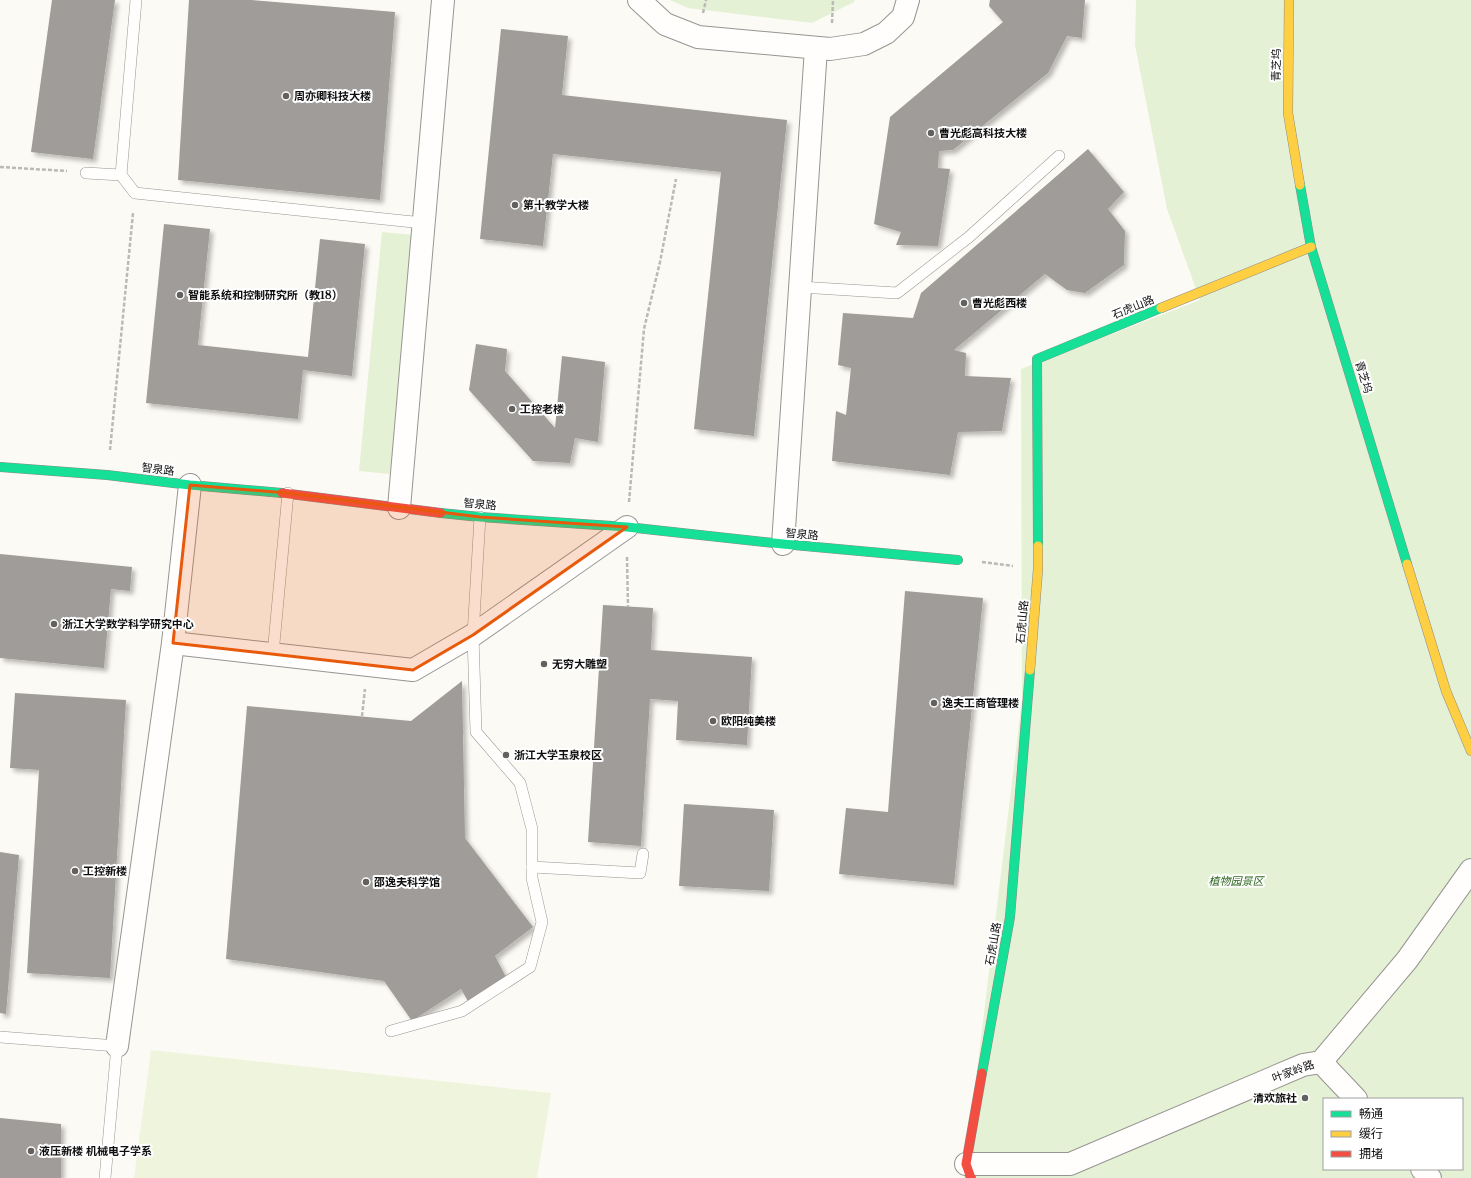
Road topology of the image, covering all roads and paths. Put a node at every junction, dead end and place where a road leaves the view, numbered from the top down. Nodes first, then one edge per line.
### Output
1 (136, 0) edge
2 (443, 0) edge
3 (639, 0) edge
4 (908, 0) edge
5 (1289, 0) edge
6 (816, 48) junction
7 (1059, 156) dead end
8 (0, 167) edge
9 (86, 173) joint
10 (121, 175) junction
11 (676, 179) dead end
12 (135, 193) junction
13 (423, 223) junction
14 (1311, 246) junction
15 (800, 287) junction
16 (0, 467) edge
17 (107, 475) junction
18 (190, 485) junction
19 (288, 493) junction
20 (399, 508) junction
21 (480, 517) junction
22 (627, 527) junction
23 (783, 544) junction
24 (958, 560) joint
25 (1038, 569) junction
26 (628, 607) dead end
27 (473, 635) junction
28 (173, 643) junction
29 (273, 654) junction
30 (1471, 751) edge
31 (643, 854) dead end
32 (532, 867) junction
33 (1471, 870) edge
34 (391, 1031) dead end
35 (0, 1037) edge
36 (117, 1046) junction
37 (1321, 1062) junction
38 (1355, 1098) edge
39 (1423, 1170) edge
40 (969, 1171) edge
41 (105, 1178) edge
42 (1430, 1178) edge

1 - 10 lane
2 - 13 street
3 - 6 street
4 - 6 street
5 - 14 street, 青芝坞
6 - 15 street
7 - 15 lane
8 - 9 path
9 - 10 lane
10 - 12 lane
11 - 22 path
12 - 13 lane
12 - 17 path
13 - 20 street
14 - 25 street, 石虎山路
14 - 30 street, 青芝坞
15 - 23 street
16 - 17 street, 智泉路
17 - 18 street, 智泉路
18 - 19 street, 智泉路
18 - 28 street
19 - 20 street, 智泉路
19 - 29 lane
20 - 21 street, 智泉路
21 - 22 street, 智泉路
21 - 27 lane
22 - 23 street, 智泉路
22 - 26 path
22 - 27 street
23 - 24 street, 智泉路
24 - 25 path
25 - 40 street, 石虎山路
27 - 29 street
27 - 32 lane
28 - 29 street
28 - 36 street
31 - 32 lane
32 - 34 lane
33 - 37 street, 叶家岭路
35 - 36 lane
36 - 41 lane
37 - 38 street
37 - 40 street, 叶家岭路
39 - 42 street

